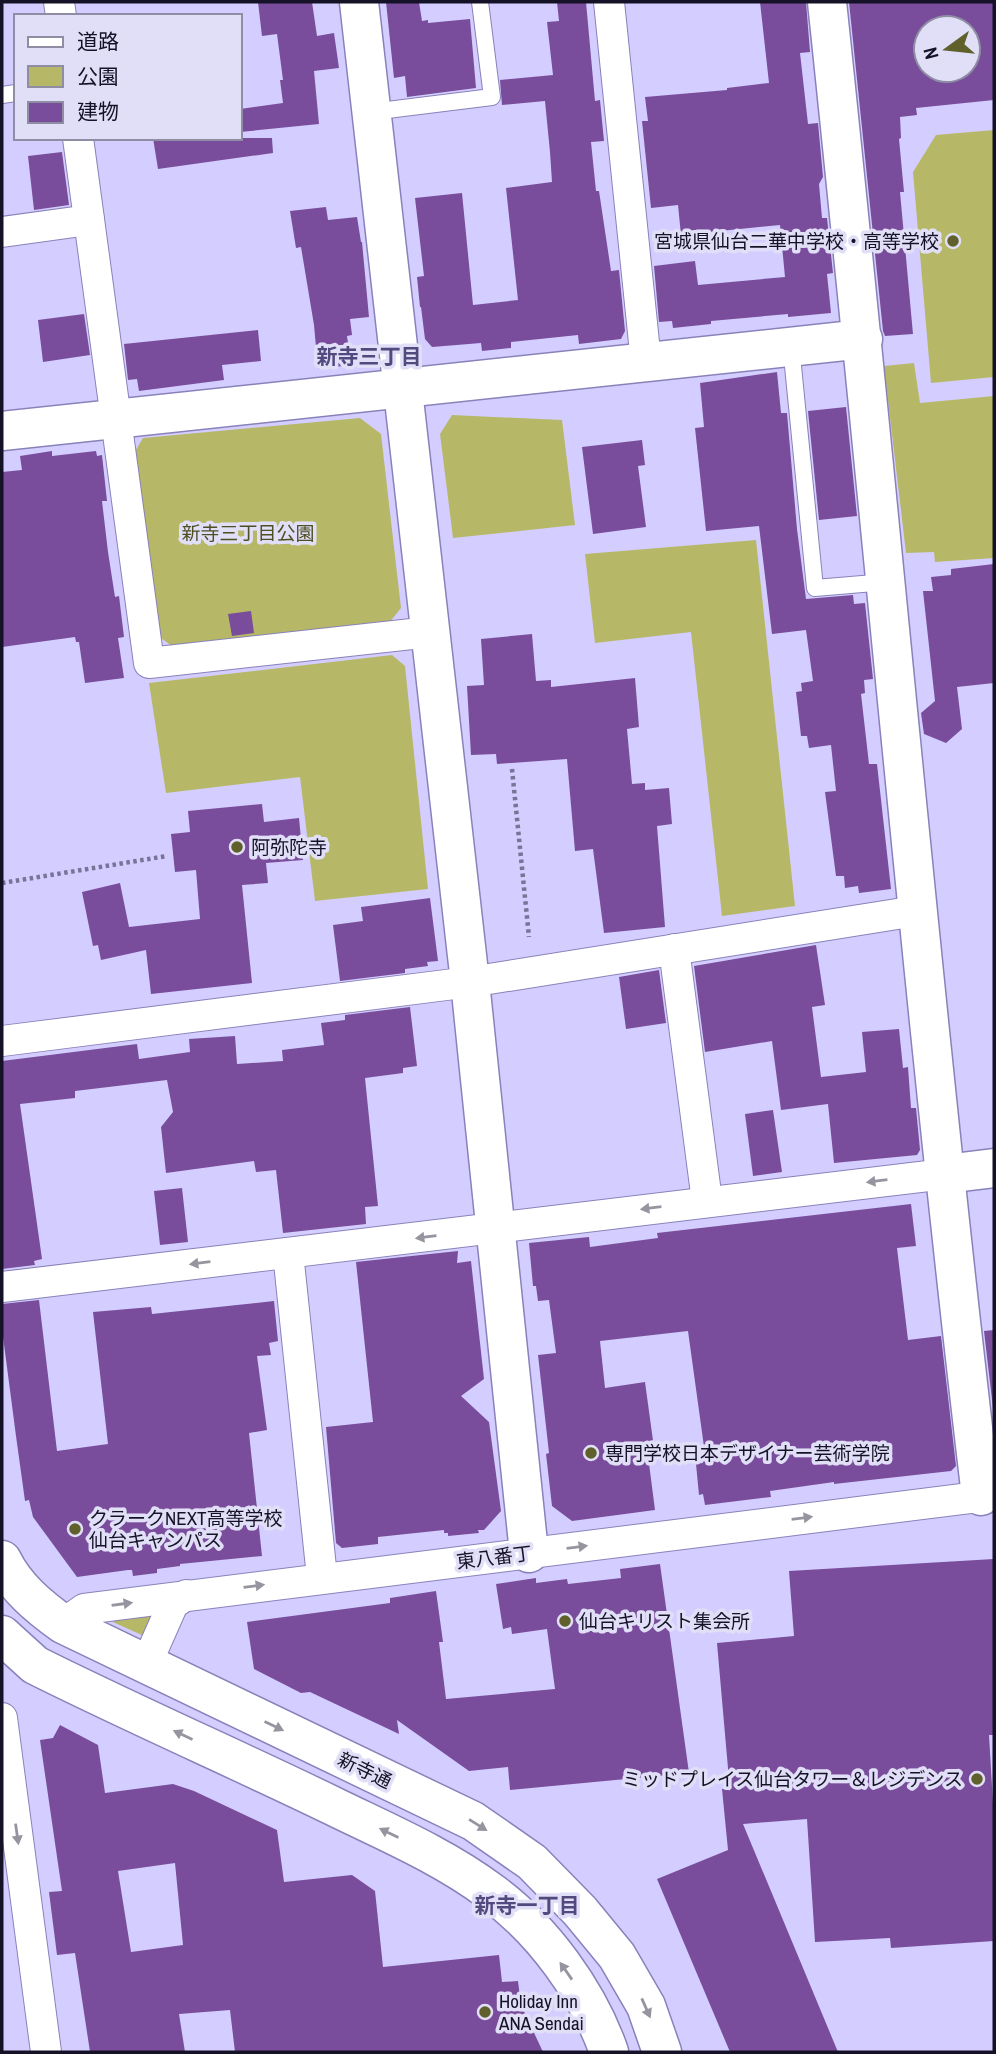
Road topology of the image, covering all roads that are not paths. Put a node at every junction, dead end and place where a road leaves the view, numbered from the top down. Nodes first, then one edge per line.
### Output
1 (359, 2) edge
2 (480, 2) edge
3 (609, 2) edge
4 (827, 2) edge
5 (372, 112) junction
6 (78, 140) edge
7 (89, 220) junction
8 (2, 232) edge
9 (863, 339) junction
10 (791, 346) junction
11 (646, 362) junction
12 (403, 389) junction
13 (115, 418) junction
14 (2, 431) edge
15 (886, 582) junction
16 (430, 632) junction
17 (916, 911) junction
18 (674, 949) junction
19 (470, 982) junction
20 (2, 1041) edge
21 (994, 1168) edge
22 (945, 1174) junction
23 (707, 1201) junction
24 (494, 1229) junction
25 (288, 1253) junction
26 (2, 1287) edge
27 (987, 1496) edge
28 (529, 1553) junction
29 (2, 1560) edge
30 (323, 1577) junction
31 (186, 1595) junction
32 (2, 1605) edge
33 (63, 1624) junction
34 (2, 1635) edge
35 (18, 1658) edge
36 (146, 1665) junction
37 (2, 1718) edge
38 (46, 2052) edge
39 (609, 2052) edge
40 (662, 2052) edge

1 - 5 street
2 - 5 lane
3 - 11 street
4 - 9 street
5 - 12 street
6 - 7 street
7 - 8 street
7 - 13 street
9 - 10 street
9 - 15 street
10 - 11 street
10 - 15 lane
11 - 12 street
12 - 13 street
12 - 16 street
13 - 14 street
13 - 16 street
15 - 17 street
16 - 19 street
17 - 18 street
17 - 22 street
18 - 19 street
18 - 23 street
19 - 20 street
19 - 24 street
21 - 22 street
22 -> 23 street
22 - 27 street
23 -> 24 street
24 -> 25 street
24 - 28 street
25 -> 26 street
25 - 30 street
28 -> 27 street, 東八番丁
28 - 30 street, 東八番丁
29 - 33 street, 新寺通
31 -> 30 street, 東八番丁
33 -> 31 street, 東八番丁
31 - 36 street
32 - 33 street
33 - 36 street, 新寺通
34 - 35 street
39 -> 35 street
36 -> 40 street, 新寺通
37 -> 38 street

